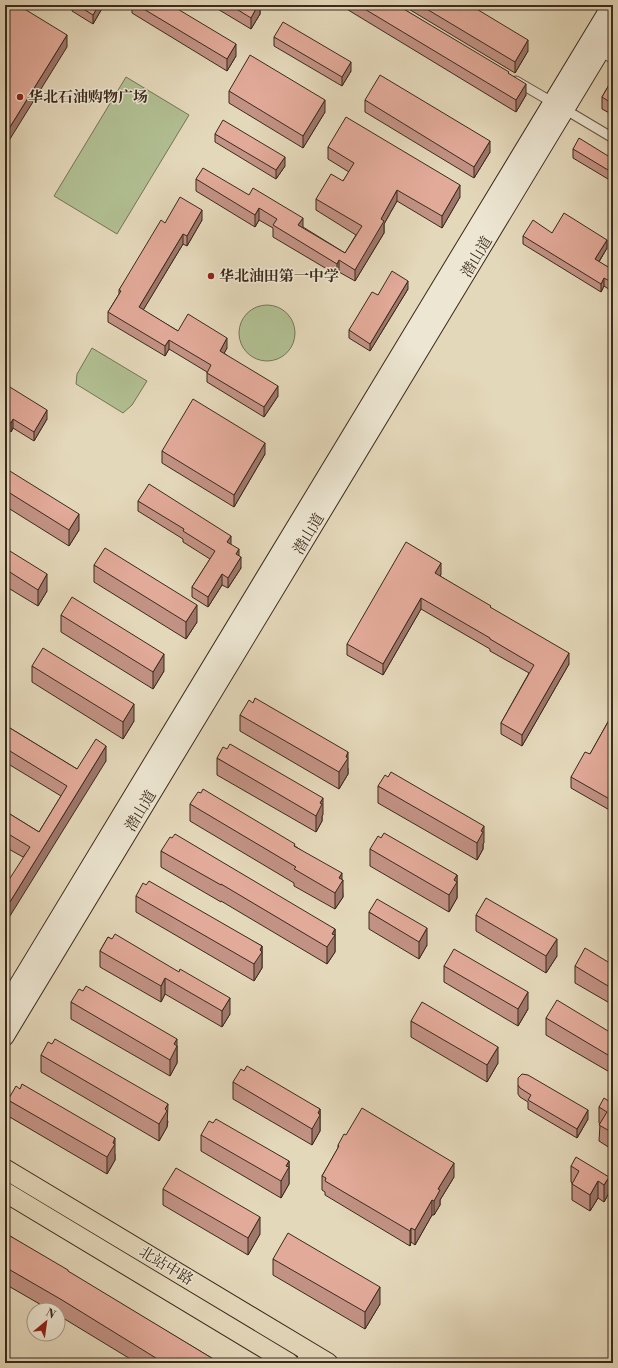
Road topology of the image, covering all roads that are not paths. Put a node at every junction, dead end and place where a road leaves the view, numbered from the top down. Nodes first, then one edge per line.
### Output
1 (611, 5) edge
2 (613, 31) edge
3 (607, 54) edge
4 (511, 78) edge
5 (559, 106) junction
6 (613, 138) edge
7 (5, 1006) edge
8 (5, 1037) edge
9 (5, 1169) edge
10 (5, 1192) edge
11 (317, 1360) edge
12 (289, 1363) edge

1 - 5 main road, 潜山道
2 - 3 main road, 潜山道
3 - 5 main road, 潜山道
4 - 5 street
5 - 6 street
5 - 7 main road, 潜山道
5 - 8 main road, 潜山道
9 - 11 main road, 北站中路
10 - 12 main road, 北站中路

